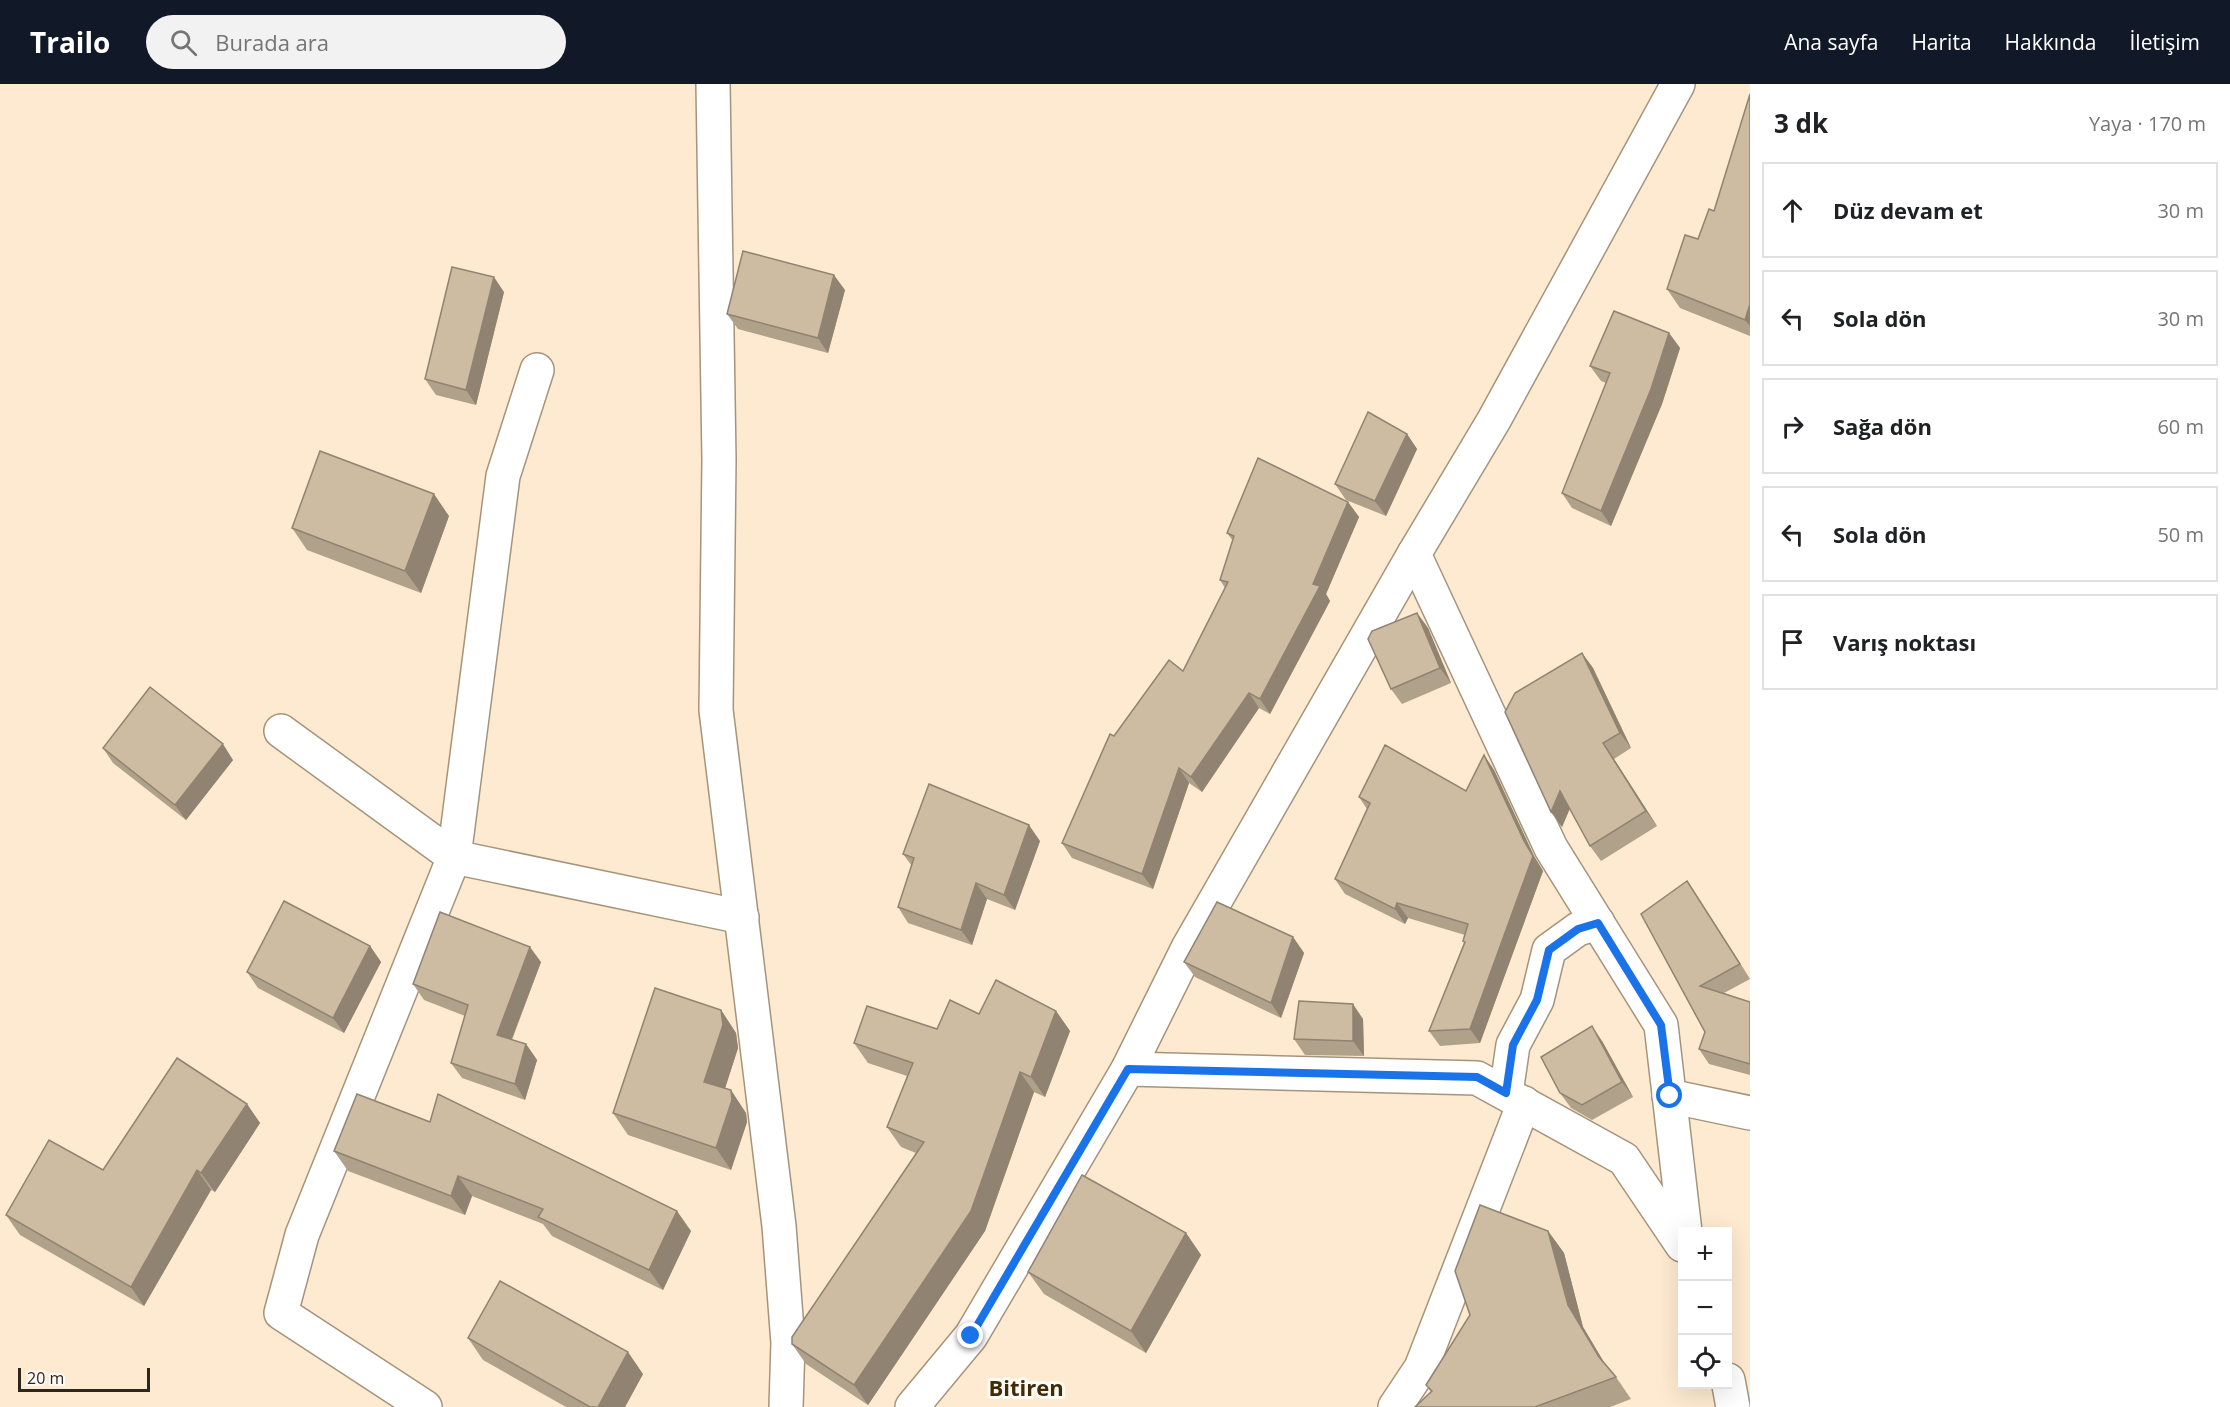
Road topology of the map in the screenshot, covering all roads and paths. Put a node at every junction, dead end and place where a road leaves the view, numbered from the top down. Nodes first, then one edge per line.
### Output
1 (713, 84) edge
2 (1678, 84) edge
3 (537, 370) dead end
4 (1414, 554) junction
5 (281, 730) dead end
6 (454, 857) junction
7 (742, 917) junction
8 (1598, 923) junction
9 (1128, 1069) junction
10 (1670, 1096) junction
11 (1515, 1098) junction
12 (1750, 1113) edge
13 (1684, 1227) edge
14 (1678, 1238) edge
15 (1730, 1389) edge
16 (425, 1407) edge
17 (786, 1407) edge
18 (912, 1407) edge
19 (1395, 1407) edge
20 (1733, 1407) edge

1 - 7 street
2 - 4 street
3 - 6 street
4 - 8 street
4 - 9 street
5 - 6 street
6 - 7 street
6 - 16 street
7 - 17 street
8 - 10 street
8 - 11 street
9 - 11 street
9 - 18 street
10 - 12 street
10 - 13 street
11 - 14 street
11 - 19 street
15 - 20 street

